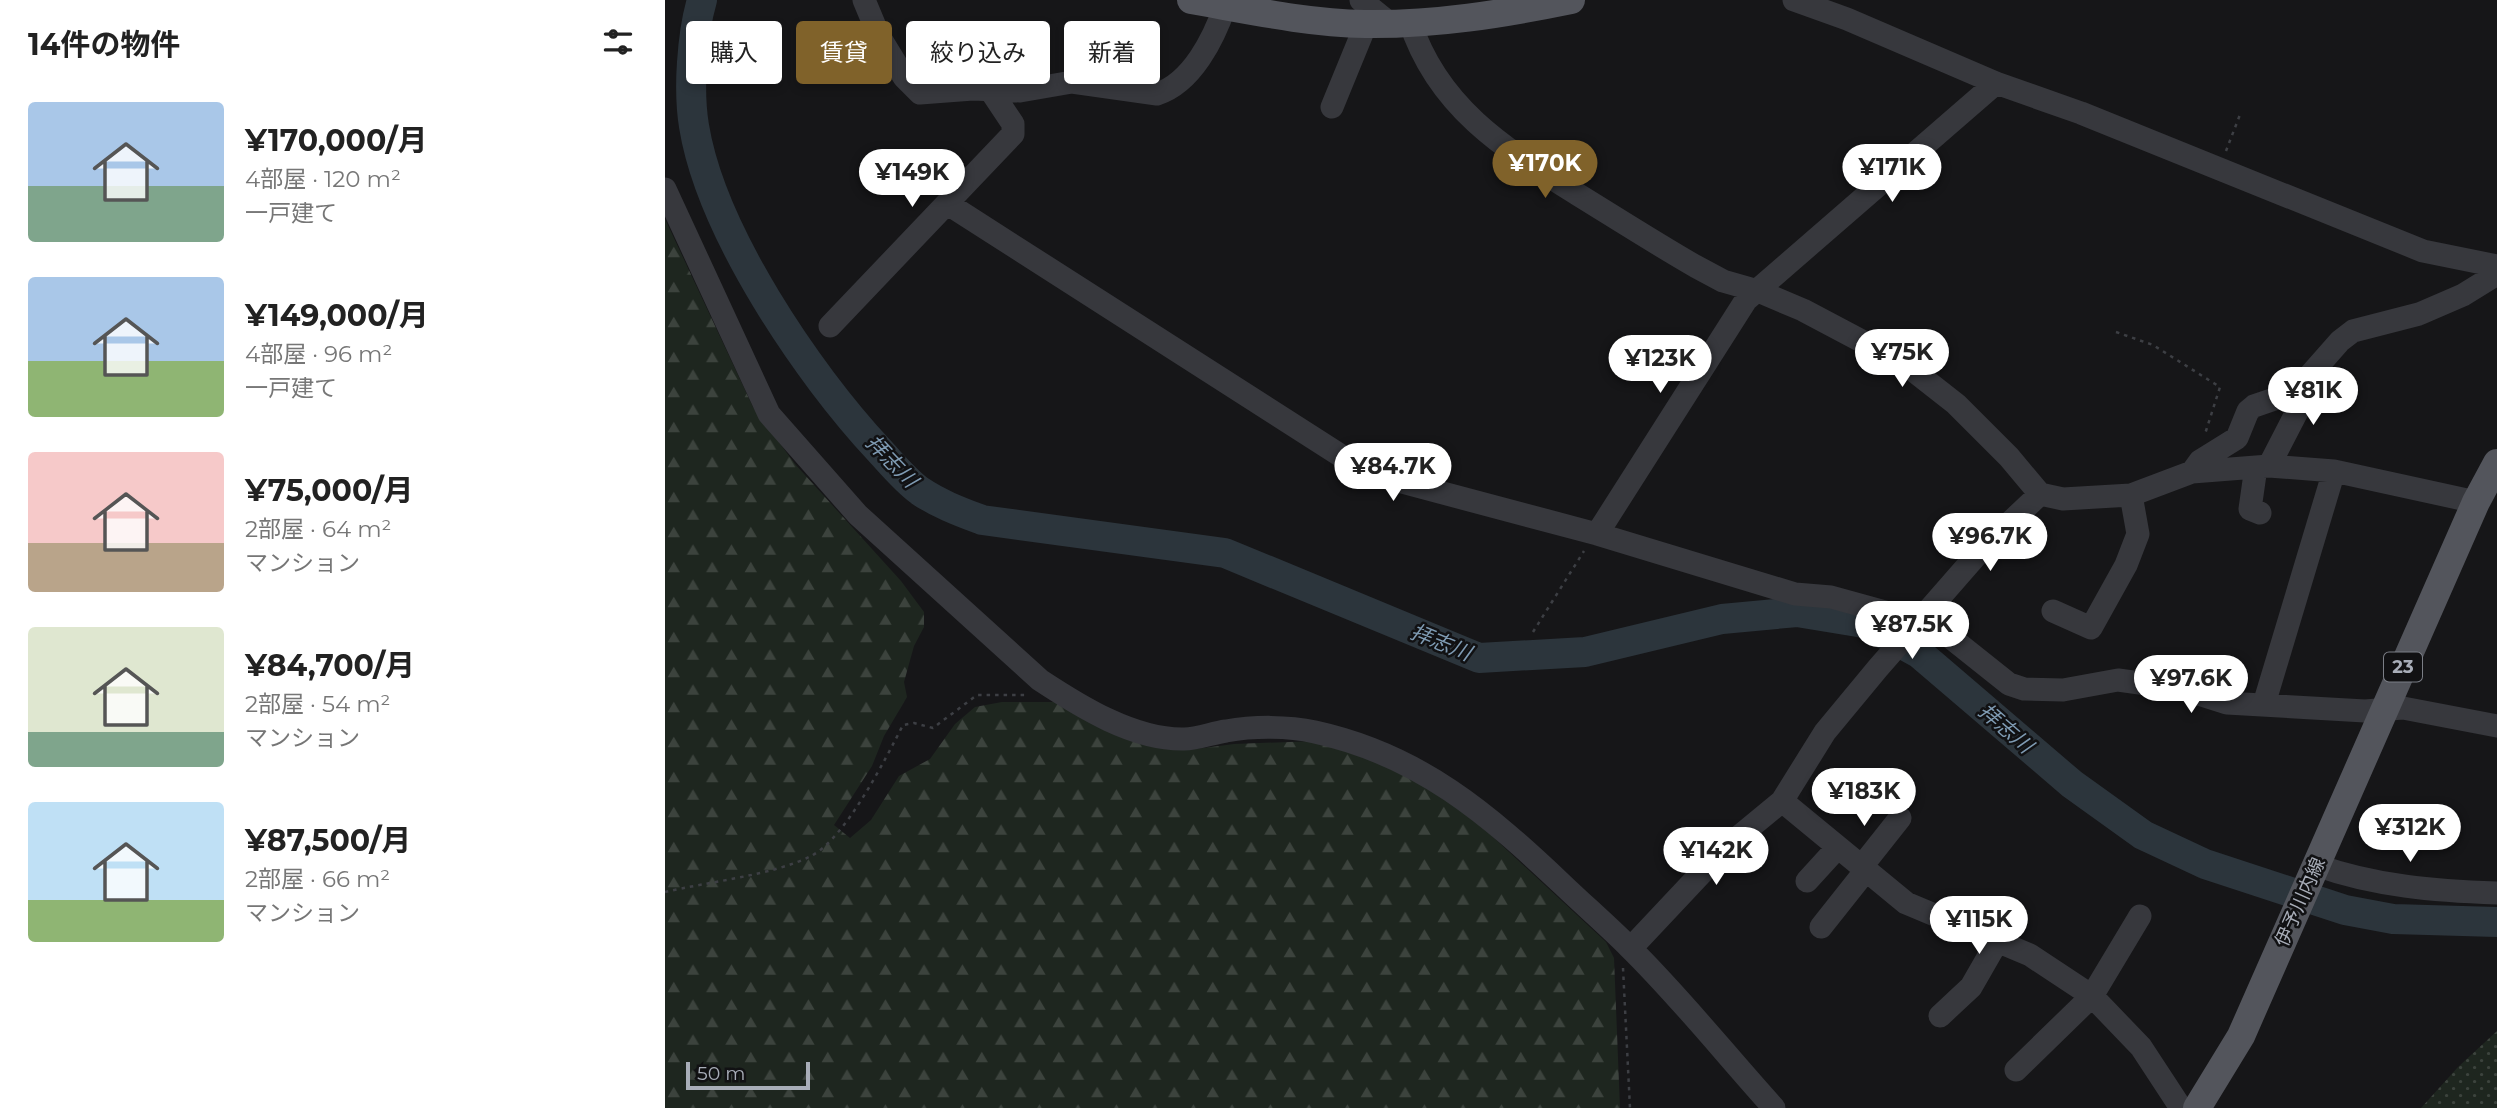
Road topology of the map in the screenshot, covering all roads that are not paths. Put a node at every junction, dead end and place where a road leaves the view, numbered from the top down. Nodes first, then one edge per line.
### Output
1 (864, 0) edge
2 (1191, 0) edge
3 (1571, 0) edge
4 (1794, 0) edge
5 (1225, 6) junction
6 (1381, 17) edge
7 (1996, 83) junction
8 (991, 91) junction
9 (1332, 107) dead end
10 (665, 188) edge
11 (948, 204) junction
12 (2497, 265) edge
13 (2497, 274) edge
14 (1758, 291) junction
15 (830, 326) dead end
16 (2295, 392) junction
17 (2497, 463) edge
18 (2196, 466) junction
19 (2263, 467) junction
20 (2334, 471) junction
21 (2040, 494) junction
22 (2131, 495) junction
23 (2486, 495) edge
24 (2260, 513) dead end
25 (1597, 534) junction
26 (2053, 611) dead end
27 (1916, 624) junction
28 (2264, 704) junction
29 (2385, 709) junction
30 (2497, 726) edge
31 (1782, 801) junction
32 (1900, 818) dead end
33 (1838, 847) junction
34 (1865, 867) junction
35 (2314, 869) junction
36 (1807, 881) dead end
37 (2497, 893) edge
38 (2140, 916) dead end
39 (1821, 927) dead end
40 (1998, 940) junction
41 (1631, 948) junction
42 (2092, 996) junction
43 (1940, 1016) dead end
44 (2016, 1070) dead end
45 (1774, 1108) edge
46 (2181, 1108) edge
47 (2197, 1108) edge

1 - 8 street
2 - 5 main road
3 - 6 main road
4 - 7 street
5 - 6 main road
5 - 8 street
6 - 9 street
6 - 14 street
7 - 12 street
7 - 14 street
8 - 11 street
10 - 41 street
11 - 15 street
11 - 25 street
13 - 16 street
14 - 21 street
14 - 25 street
16 - 18 street
16 - 19 street
17 - 23 main road, 伊予川内線 / 23
18 - 19 street
18 - 22 street
19 - 20 street
19 - 24 street
20 - 23 street
20 - 28 street
21 - 22 street
21 - 27 street
22 - 26 street
23 - 29 main road, 伊予川内線 / 23
25 - 27 street
27 - 28 street
27 - 31 street
28 - 29 street
29 - 30 street
29 - 35 main road, 伊予川内線 / 23
31 - 33 street
31 - 41 street
32 - 34 street
33 - 34 street
33 - 36 street
34 - 39 street
34 - 40 street
35 - 37 street
35 - 47 main road, 伊予川内線 / 23
38 - 42 street
40 - 42 street
40 - 43 street
41 - 45 street
42 - 44 street
42 - 46 street

